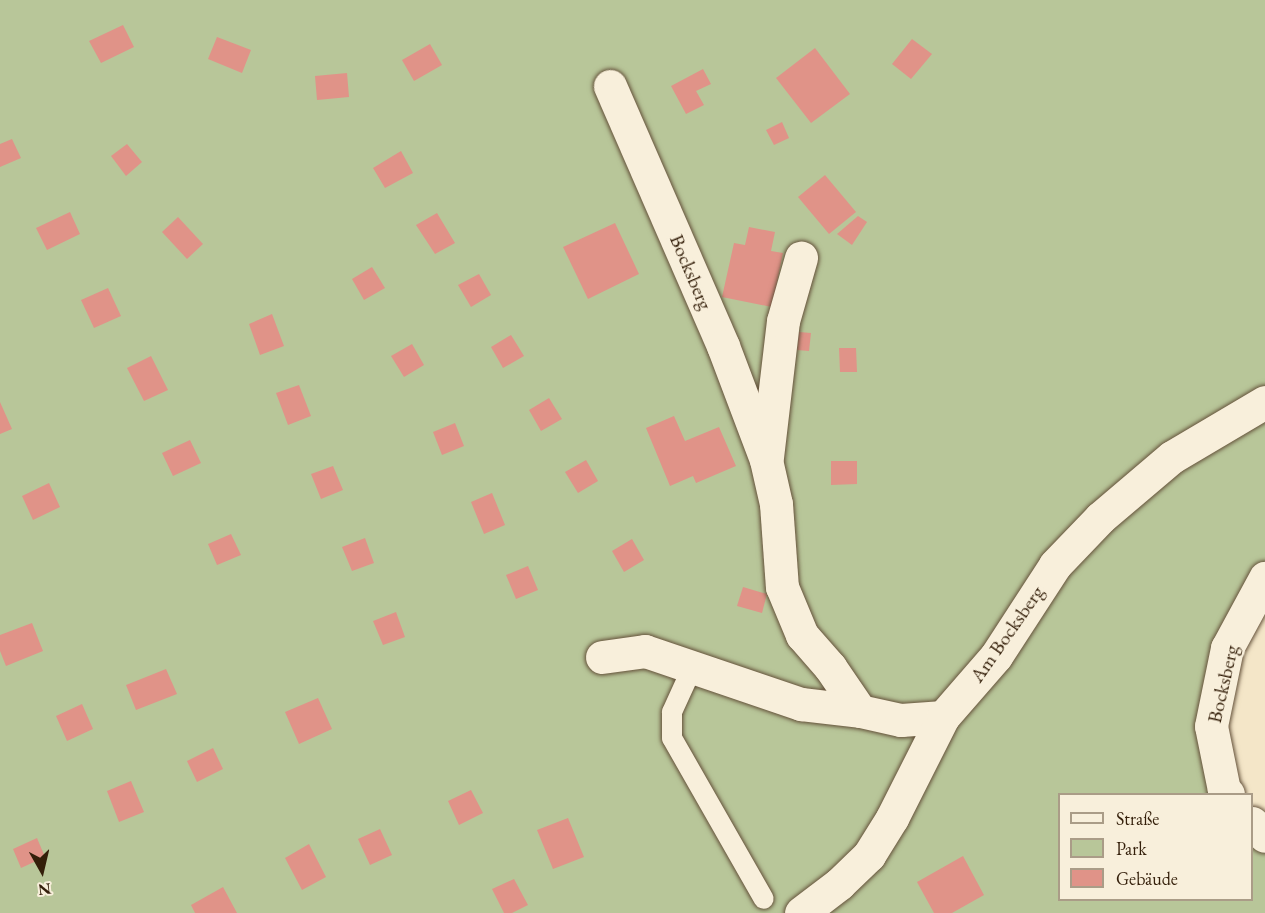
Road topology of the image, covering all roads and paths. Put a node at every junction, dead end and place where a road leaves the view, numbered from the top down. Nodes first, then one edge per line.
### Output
1 (610, 86) dead end
2 (801, 258) dead end
3 (1265, 402) edge
4 (766, 460) junction
5 (1265, 578) edge
6 (602, 657) dead end
7 (693, 666) junction
8 (860, 711) junction
9 (943, 717) junction
10 (1226, 793) edge
11 (1253, 825) edge
12 (1265, 836) edge
13 (764, 899) dead end
14 (801, 913) edge

1 - 4 street, Bocksberg
2 - 4 street, Bocksberg
3 - 9 street, Am Bocksberg
4 - 8 street, Bocksberg
5 - 10 street, Bocksberg
6 - 7 street
7 - 8 street
7 - 13 lane
8 - 9 street
9 - 14 street, Am Bocksberg
11 - 12 street

